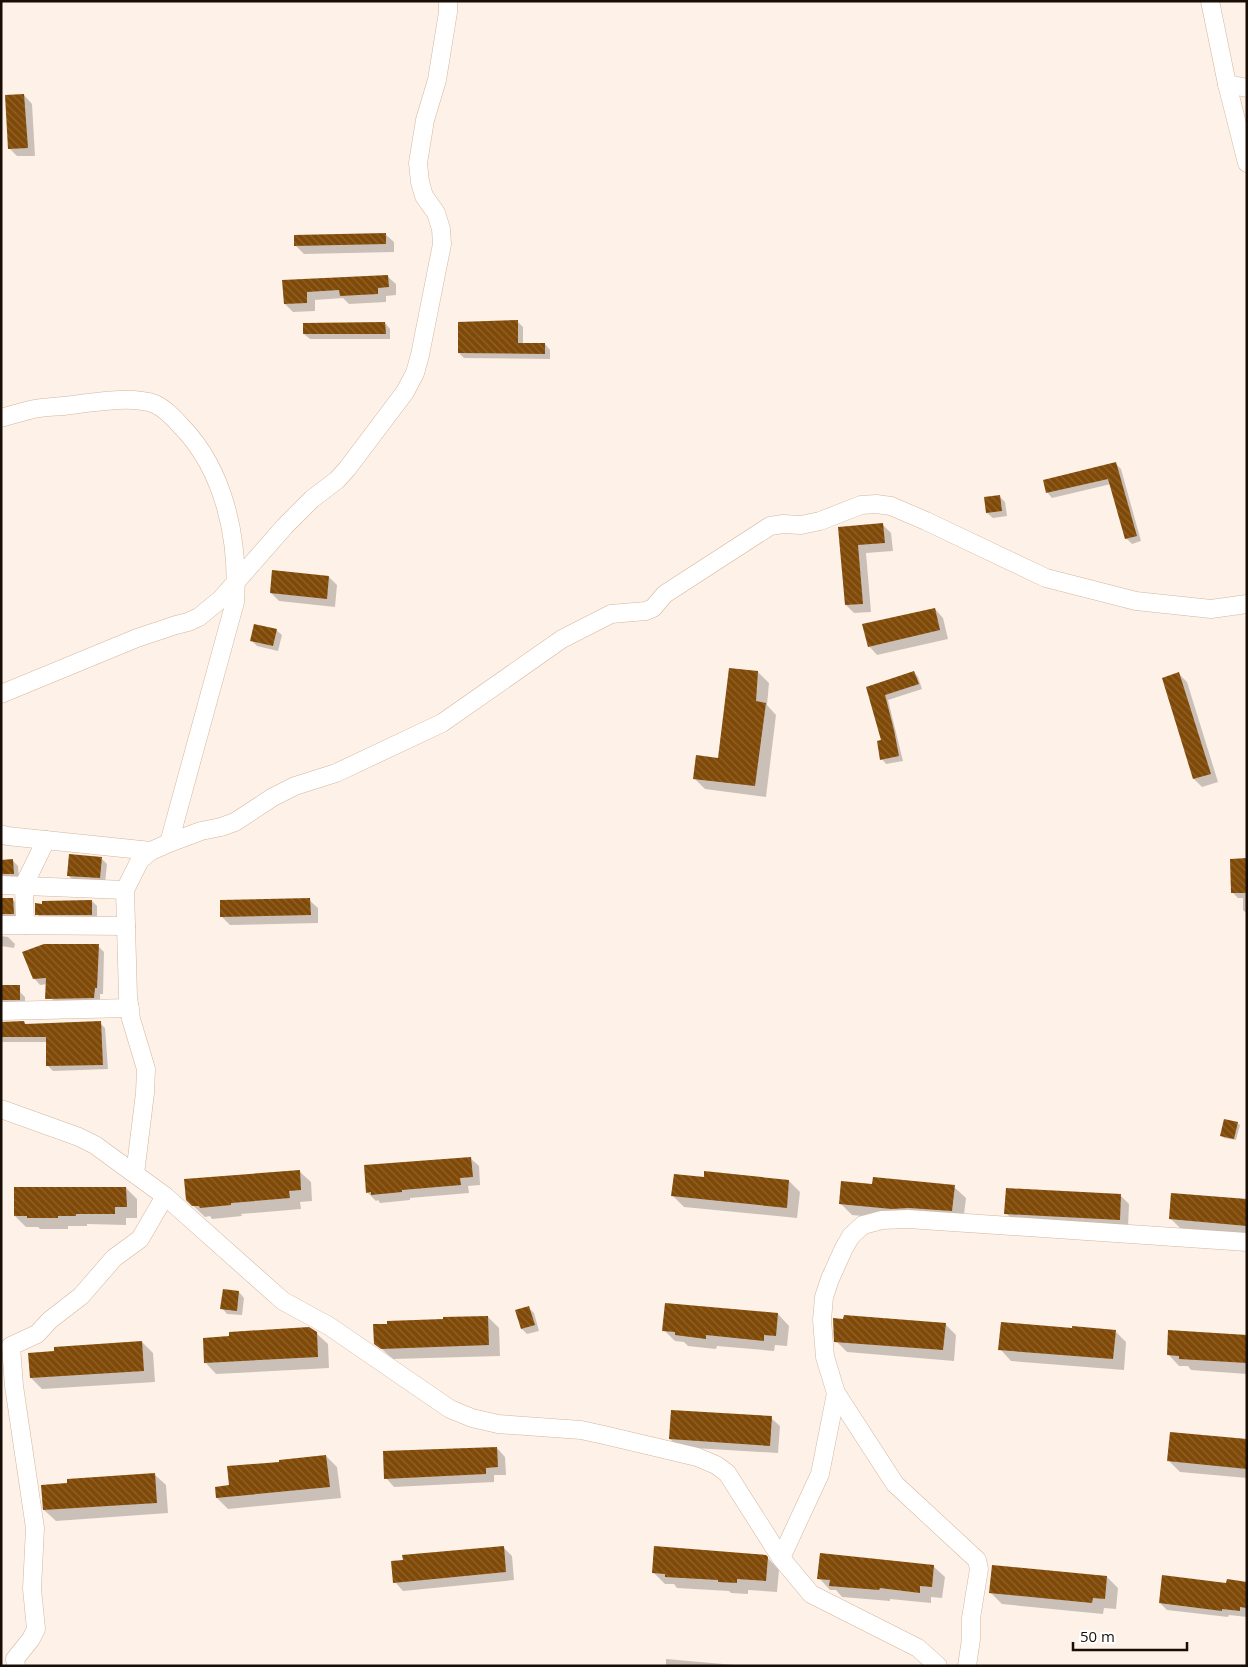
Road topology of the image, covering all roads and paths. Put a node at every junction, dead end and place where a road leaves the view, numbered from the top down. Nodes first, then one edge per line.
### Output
1 (448, 1) edge
2 (1210, 1) edge
3 (1228, 84) junction
4 (1247, 88) edge
5 (1247, 163) edge
6 (1, 418) edge
7 (236, 583) junction
8 (1247, 604) edge
9 (1, 694) edge
10 (1, 834) edge
11 (46, 840) junction
12 (169, 843) junction
13 (151, 851) junction
14 (1, 885) edge
15 (24, 885) junction
16 (125, 890) junction
17 (1, 925) edge
18 (25, 925) junction
19 (126, 926) junction
20 (130, 1008) junction
21 (1, 1011) edge
22 (1, 1109) edge
23 (135, 1174) junction
24 (164, 1196) junction
25 (1247, 1242) edge
26 (836, 1393) junction
27 (781, 1558) junction
28 (16, 1666) edge
29 (938, 1666) edge
30 (967, 1666) edge

1 - 7 street
2 - 3 street
3 - 4 street
3 - 5 street
6 - 7 street
7 - 9 street
7 - 12 street
8 - 12 street
10 - 11 street
11 - 13 street
11 - 15 street
12 - 13 street
13 - 16 street
14 - 15 street
15 - 16 street
15 - 18 street
16 - 19 street
17 - 18 street
18 - 19 street
19 - 20 street
20 - 21 street
20 - 23 street
22 - 23 street
23 - 24 street
24 - 27 street
24 - 28 street
25 - 26 street
26 - 27 street
26 - 30 street
27 - 29 street

